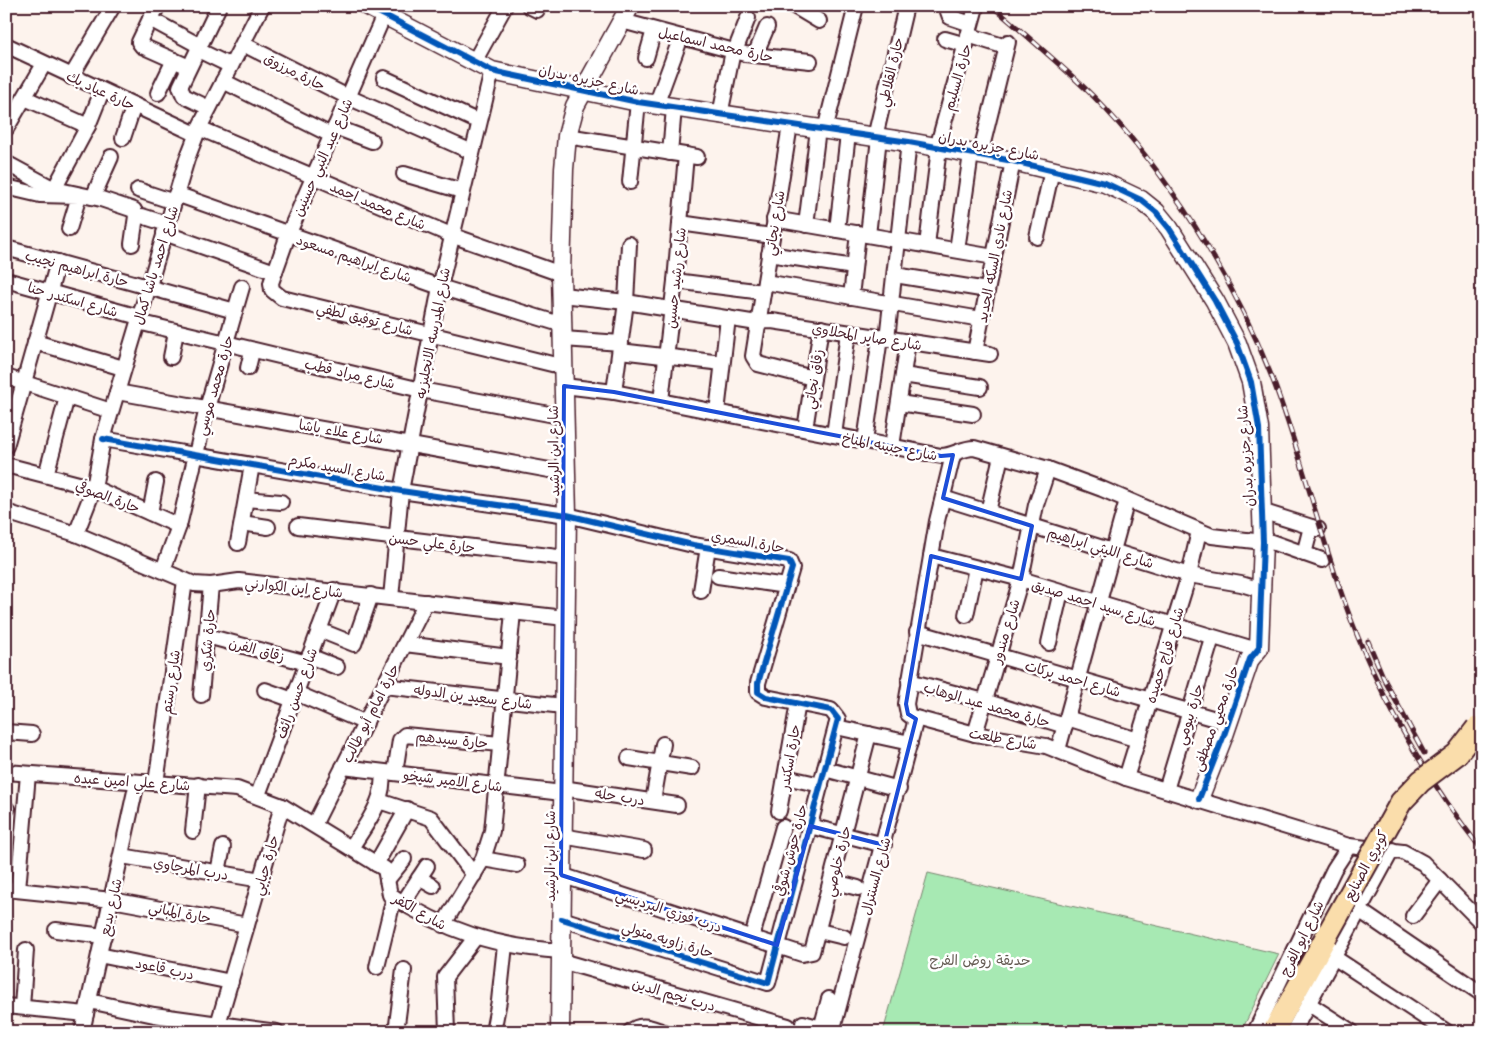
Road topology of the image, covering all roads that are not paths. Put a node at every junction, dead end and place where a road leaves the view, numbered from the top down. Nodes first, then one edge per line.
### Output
1 (113, 6) edge
2 (158, 6) edge
3 (220, 6) edge
4 (262, 6) edge
5 (367, 6) edge
6 (504, 6) edge
7 (794, 6) edge
8 (856, 6) edge
9 (906, 6) edge
10 (946, 6) edge
11 (976, 7) edge
12 (388, 13) edge
13 (626, 14) edge
14 (748, 18) dead end
15 (150, 19) junction
16 (819, 20) dead end
17 (767, 27) dead end
18 (654, 30) junction
19 (968, 34) junction
20 (681, 38) junction
21 (945, 39) dead end
22 (243, 44) junction
23 (6, 45) edge
24 (199, 48) junction
25 (734, 51) junction
26 (756, 55) junction
27 (646, 58) dead end
28 (174, 60) junction
29 (474, 62) junction
30 (810, 62) dead end
31 (44, 64) junction
32 (231, 66) junction
33 (189, 67) junction
34 (492, 71) junction
35 (71, 77) junction
36 (384, 78) dead end
37 (223, 81) junction
38 (102, 91) junction
39 (158, 92) dead end
40 (582, 92) junction
41 (348, 97) junction
42 (25, 98) junction
43 (638, 102) junction
44 (134, 105) junction
45 (656, 105) junction
46 (209, 108) junction
47 (674, 108) junction
48 (720, 115) junction
49 (479, 122) junction
50 (790, 125) junction
51 (88, 126) junction
52 (6, 129) edge
53 (822, 130) junction
54 (198, 131) junction
55 (333, 131) junction
56 (848, 134) junction
57 (567, 136) junction
58 (123, 138) dead end
59 (877, 138) junction
60 (372, 141) dead end
61 (909, 142) junction
62 (634, 147) junction
63 (938, 148) junction
64 (472, 152) junction
65 (670, 153) junction
66 (975, 155) junction
67 (111, 157) dead end
68 (1012, 161) junction
69 (6, 163) edge
70 (1052, 170) junction
71 (404, 174) dead end
72 (312, 177) junction
73 (630, 182) dead end
74 (6, 187) edge
75 (138, 190) dead end
76 (462, 191) junction
77 (52, 193) junction
78 (78, 196) junction
79 (93, 197) junction
80 (175, 198) junction
81 (142, 216) dead end
82 (774, 219) junction
83 (680, 223) junction
84 (806, 225) junction
85 (69, 229) dead end
86 (166, 229) junction
87 (837, 230) junction
88 (863, 234) junction
89 (288, 235) junction
90 (451, 235) junction
91 (772, 236) junction
92 (1037, 237) dead end
93 (900, 241) junction
94 (132, 244) dead end
95 (629, 244) dead end
96 (927, 245) junction
97 (6, 248) edge
98 (957, 250) junction
99 (769, 254) junction
100 (994, 256) junction
101 (58, 262) junction
102 (854, 267) junction
103 (275, 272) junction
104 (561, 274) junction
105 (895, 275) junction
106 (6, 280) edge
107 (675, 281) junction
108 (149, 287) junction
109 (242, 287) dead end
110 (440, 287) junction
111 (764, 287) junction
112 (987, 290) junction
113 (50, 292) junction
114 (562, 295) junction
115 (851, 297) junction
116 (282, 298) joint
117 (626, 302) junction
118 (891, 304) junction
119 (672, 310) junction
120 (235, 312) junction
121 (728, 318) junction
122 (982, 319) junction
123 (139, 320) junction
124 (758, 322) junction
125 (821, 328) junction
126 (176, 332) junction
127 (563, 332) junction
128 (848, 333) junction
129 (431, 335) junction
130 (883, 338) junction
131 (34, 342) junction
132 (908, 342) junction
133 (226, 344) junction
134 (620, 347) junction
135 (252, 350) junction
136 (975, 352) junction
137 (990, 354) dead end
138 (171, 357) dead end
139 (667, 357) junction
140 (722, 363) junction
141 (564, 367) junction
142 (123, 368) junction
143 (248, 368) dead end
144 (903, 375) junction
145 (6, 377) edge
146 (813, 378) junction
147 (23, 382) junction
148 (564, 386) junction
149 (980, 387) dead end
150 (421, 390) junction
151 (117, 392) junction
152 (614, 392) junction
153 (67, 397) junction
154 (661, 401) junction
155 (899, 403) junction
156 (207, 408) junction
157 (111, 411) junction
158 (717, 412) junction
159 (973, 414) dead end
160 (565, 417) junction
161 (806, 429) junction
162 (834, 434) junction
163 (103, 439) junction
164 (865, 440) junction
165 (411, 443) junction
166 (6, 446) edge
167 (892, 446) junction
168 (195, 455) junction
169 (953, 455) junction
170 (1001, 456) junction
171 (6, 465) edge
172 (252, 465) junction
173 (1048, 470) junction
174 (566, 473) junction
175 (46, 475) junction
176 (156, 482) dead end
177 (94, 488) junction
178 (401, 491) junction
179 (943, 498) junction
180 (246, 499) junction
181 (1127, 500) junction
182 (281, 502) dead end
183 (1261, 511) junction
184 (6, 512) edge
185 (150, 512) junction
186 (988, 512) junction
187 (566, 515) junction
188 (242, 523) junction
189 (179, 526) junction
190 (298, 526) dead end
191 (1032, 526) junction
192 (268, 527) dead end
193 (1199, 531) junction
194 (76, 534) junction
195 (396, 538) junction
196 (1263, 541) junction
197 (238, 543) dead end
198 (708, 547) junction
199 (1113, 550) junction
200 (1304, 554) junction
201 (931, 556) junction
202 (566, 558) junction
203 (1322, 560) dead end
204 (976, 568) junction
205 (163, 570) junction
206 (1189, 575) junction
207 (718, 576) dead end
208 (1021, 579) junction
209 (184, 581) junction
210 (211, 585) junction
211 (786, 586) junction
212 (334, 590) junction
213 (1261, 590) junction
214 (702, 591) dead end
215 (1062, 591) junction
216 (371, 595) junction
217 (391, 598) junction
218 (426, 602) junction
219 (1099, 602) junction
220 (513, 612) junction
221 (966, 615) dead end
222 (565, 618) junction
223 (1173, 626) junction
224 (319, 630) junction
225 (917, 632) junction
226 (207, 636) junction
227 (1212, 638) junction
228 (1049, 643) dead end
229 (405, 644) junction
230 (1258, 649) junction
231 (998, 655) junction
232 (509, 657) junction
233 (308, 659) junction
234 (337, 667) dead end
235 (1078, 679) junction
236 (909, 682) junction
237 (384, 686) junction
238 (265, 690) dead end
239 (202, 695) dead end
240 (294, 696) junction
241 (505, 700) junction
242 (1150, 700) junction
243 (984, 701) junction
244 (798, 703) junction
245 (563, 706) junction
246 (1190, 712) junction
247 (916, 719) junction
248 (1066, 722) junction
249 (366, 723) junction
250 (1228, 723) junction
251 (1479, 724) edge
252 (837, 726) junction
253 (6, 732) edge
254 (32, 734) dead end
255 (869, 734) junction
256 (975, 734) junction
257 (1138, 740) junction
258 (910, 743) junction
259 (500, 744) junction
260 (662, 744) dead end
261 (1058, 750) junction
262 (629, 758) dead end
263 (659, 763) junction
264 (343, 767) junction
265 (692, 768) dead end
266 (825, 770) junction
267 (6, 772) edge
268 (388, 772) junction
269 (28, 774) junction
270 (785, 777) junction
271 (858, 778) junction
272 (1126, 778) junction
273 (137, 782) junction
274 (156, 783) junction
275 (198, 785) junction
276 (821, 785) junction
277 (496, 786) junction
278 (898, 789) junction
279 (1166, 790) junction
280 (562, 791) junction
281 (258, 795) junction
282 (1199, 799) junction
283 (380, 800) junction
284 (653, 801) junction
285 (677, 805) dead end
286 (282, 806) junction
287 (407, 809) junction
288 (779, 811) dead end
289 (314, 825) junction
290 (783, 826) dead end
291 (810, 826) junction
292 (193, 832) dead end
293 (843, 834) junction
294 (562, 836) junction
295 (884, 845) junction
296 (1349, 846) junction
297 (223, 847) dead end
298 (352, 848) junction
299 (644, 850) dead end
300 (1392, 850) junction
301 (122, 856) junction
302 (404, 858) dead end
303 (483, 859) junction
304 (376, 864) junction
305 (517, 865) dead end
306 (218, 872) junction
307 (474, 875) junction
308 (561, 875) junction
309 (261, 880) junction
310 (387, 880) junction
311 (1440, 880) junction
312 (831, 882) junction
313 (432, 886) dead end
314 (858, 888) dead end
315 (12, 890) edge
316 (112, 900) junction
317 (398, 900) junction
318 (1359, 910) junction
319 (1413, 916) dead end
320 (562, 919) junction
321 (1482, 923) edge
322 (247, 925) junction
323 (442, 925) junction
324 (56, 930) dead end
325 (819, 931) junction
326 (104, 936) junction
327 (752, 937) junction
328 (844, 937) dead end
329 (475, 938) junction
330 (505, 945) junction
331 (777, 946) junction
332 (26, 950) dead end
333 (100, 955) junction
334 (561, 956) junction
335 (1335, 958) junction
336 (377, 967) dead end
337 (404, 970) dead end
338 (231, 982) junction
339 (768, 983) joint
340 (1482, 994) edge
341 (829, 999) dead end
342 (1309, 1004) junction
343 (6, 1006) edge
344 (22, 1007) junction
345 (88, 1007) junction
346 (6, 1011) edge
347 (803, 1023) dead end
348 (218, 1024) junction
349 (788, 1026) dead end
350 (825, 1030) edge
351 (82, 1032) edge
352 (277, 1032) edge
353 (396, 1032) edge
354 (447, 1032) edge
355 (493, 1032) edge
356 (560, 1032) edge
357 (630, 1032) edge
358 (664, 1032) edge
359 (1255, 1032) edge
360 (1273, 1032) edge
361 (1293, 1032) edge
362 (1352, 1032) edge
363 (1447, 1032) edge

1 - 35 street
2 - 15 street
3 - 24 street
4 - 22 street, شارع احمد باشا كمال
5 - 12 street, شارع جزيره بدران
6 - 29 street
7 - 16 street
8 - 53 street
9 - 59 street, حارة القلاطي
10 - 19 street
11 - 19 street, حارة السليم
12 - 29 street, شارع جزيره بدران
12 - 41 street, شارع عبد النبي حسنين
13 - 18 street, حارة محمد اسماعيل
13 - 40 street, شارع ابن الرشيد
14 - 25 street
15 - 24 street
15 - 28 street
17 - 26 street
18 - 20 street, حارة محمد اسماعيل
18 - 27 street
19 - 21 street
19 - 63 street, حارة السليم
19 - 66 street
20 - 25 street, حارة محمد اسماعيل
20 - 45 street
22 - 32 street, شارع احمد باشا كمال
22 - 41 street, حارة مرزوق
23 - 31 street, حارة عياد بك
24 - 32 street
24 - 33 street
25 - 26 street, حارة محمد اسماعيل
25 - 48 street
26 - 30 street, حارة محمد اسماعيل
28 - 33 street
28 - 39 street
29 - 34 street, شارع جزيره بدران
31 - 35 street, حارة عياد بك
31 - 42 street
32 - 37 street, شارع احمد باشا كمال
33 - 46 street
34 - 40 street, شارع جزيره بدران
34 - 49 street, شارع المدرسه الانجليزيه
35 - 38 street, حارة عياد بك
36 - 49 street
37 - 46 street, شارع احمد باشا كمال
37 - 55 street
38 - 44 street, حارة عياد بك
38 - 51 street
40 - 43 street, شارع جزيره بدران
40 - 57 street, شارع ابن الرشيد
41 - 55 street, شارع عبد النبي حسنين
41 - 64 street, حارة مرزوق
42 - 51 street
42 - 52 street
43 - 45 street, شارع جزيره بدران
43 - 62 street
44 - 54 street, حارة عياد بك
44 - 58 street
45 - 47 street, شارع جزيره بدران
46 - 54 street, شارع احمد باشا كمال
47 - 48 street, شارع جزيره بدران
47 - 65 street
48 - 50 street, شارع جزيره بدران
49 - 64 street, شارع المدرسه الانجليزيه
50 - 53 street, شارع جزيره بدران
50 - 82 street, شارع نجاتي
51 - 77 street
53 - 56 street, شارع جزيره بدران
53 - 84 street
54 - 72 street, شارع محمد احمد
54 - 80 street, شارع احمد باشا كمال
55 - 60 street
55 - 72 street, شارع عبد النبي حسنين
56 - 59 street, شارع جزيره بدران
56 - 87 street
57 - 62 street
57 - 104 street, شارع ابن الرشيد
59 - 61 street, شارع جزيره بدران
59 - 88 street, حارة القلاطي
61 - 63 street, شارع جزيره بدران
61 - 93 street
62 - 65 street
62 - 73 street
63 - 66 street, شارع جزيره بدران
63 - 96 street, حارة السليم
64 - 76 street, شارع المدرسه الانجليزيه
65 - 83 street, شارع رشيد حسين
66 - 68 street, شارع جزيره بدران
66 - 98 street
67 - 79 street
68 - 70 street, شارع جزيره بدران
68 - 100 street, شارع نادي السكه الحديد
69 - 77 street
70 - 92 street
70 - 183 street, شارع جزيره بدران
71 - 76 street
72 - 89 street, شارع عبد النبي حسنين
72 - 90 street, شارع محمد احمد
74 - 77 street
75 - 80 street, شارع ابراهيم مسعود
76 - 90 street, شارع المدرسه الانجليزيه
77 - 78 street
78 - 79 street
78 - 85 street
79 - 94 street
80 - 86 street, شارع احمد باشا كمال
80 - 89 street, شارع ابراهيم مسعود
81 - 86 street
82 - 84 street
82 - 91 street, شارع نجاتي
83 - 91 street
83 - 107 street, شارع رشيد حسين
84 - 87 street
86 - 103 street
86 - 108 street, شارع احمد باشا كمال
87 - 88 street
88 - 93 street
88 - 102 street, حارة القلاطي
89 - 103 street, شارع عبد النبي حسنين
89 - 110 street, شارع ابراهيم مسعود
90 - 104 street, شارع محمد احمد
90 - 110 street, شارع المدرسه الانجليزيه
91 - 99 street, شارع نجاتي
93 - 96 street
93 - 105 street
95 - 117 street
96 - 98 street
97 - 101 street, حارة ابراهيم نجيب
98 - 100 street
99 - 102 street
99 - 111 street, شارع نجاتي
100 - 112 street, شارع نادي السكه الحديد
101 - 108 street, حارة ابراهيم نجيب
101 - 113 street
102 - 115 street, حارة القلاطي
103 - 116 street, شارع عبد النبي حسنين
104 - 114 street, شارع ابن الرشيد
105 - 112 street
105 - 118 street
106 - 113 street, شارع اسكندر حنا
107 - 111 street
107 - 119 street, شارع رشيد حسين
108 - 120 street, حارة ابراهيم نجيب
108 - 123 street, شارع احمد باشا كمال
109 - 120 street, حارة محمد موسي
110 - 127 street, شارع ابراهيم مسعود
110 - 129 street, شارع المدرسه الانجليزيه
111 - 115 street
111 - 124 street, شارع نجاتي
112 - 122 street, شارع نادي السكه الحديد
113 - 123 street, شارع اسكندر حنا
113 - 131 street
114 - 117 street, شارع صابر المحلاوي
114 - 127 street, شارع ابن الرشيد
115 - 118 street
116 - 129 street, شارع توفيق لطفي
117 - 119 street, شارع صابر المحلاوي
117 - 134 street
118 - 122 street
118 - 130 street
119 - 121 street, شارع صابر المحلاوي
119 - 139 street, شارع رشيد حسين
120 - 133 street, حارة محمد موسي
121 - 124 street, شارع صابر المحلاوي
121 - 140 street
122 - 136 street, شارع نادي السكه الحديد
123 - 126 street, شارع مراد قطب
123 - 142 street, شارع احمد باشا كمال
124 - 125 street, شارع صابر المحلاوي
124 - 146 street, شارع نجاتي
125 - 128 street, شارع صابر المحلاوي
125 - 146 street, زقاق نجاتي
126 - 133 street, شارع مراد قطب
126 - 138 street
127 - 134 street, شارع ابراهيم مسعود
127 - 141 street, شارع ابن الرشيد
128 - 130 street, شارع صابر المحلاوي
128 - 162 street
129 - 141 street, شارع توفيق لطفي
129 - 150 street, شارع المدرسه الانجليزيه
130 - 132 street, شارع صابر المحلاوي
130 - 164 street
131 - 142 street
131 - 147 street
132 - 136 street, شارع صابر المحلاوي
132 - 144 street
133 - 135 street, شارع مراد قطب
133 - 156 street, حارة محمد موسي
134 - 139 street, شارع ابراهيم مسعود
134 - 152 street
135 - 143 street
135 - 150 street, شارع مراد قطب
136 - 137 street, شارع صابر المحلاوي
139 - 140 street, شارع ابراهيم مسعود
139 - 154 street, شارع رشيد حسين
140 - 158 street
141 - 148 street, شارع ابن الرشيد
142 - 151 street, شارع احمد باشا كمال
144 - 149 street
144 - 155 street
145 - 147 street
146 - 161 street, زقاق نجاتي
147 - 153 street
147 - 166 street
148 - 152 street, شارع جنينه المناخ
148 - 160 street, شارع ابن الرشيد
150 - 160 street, شارع مراد قطب
150 - 165 street, شارع المدرسه الانجليزيه
151 - 156 street, شارع علاء باشا
151 - 157 street, شارع احمد باشا كمال
152 - 154 street, شارع جنينه المناخ
153 - 157 street
153 - 175 street
154 - 158 street, شارع جنينه المناخ
155 - 159 street
155 - 167 street
156 - 165 street, شارع علاء باشا
156 - 168 street, حارة محمد موسي
157 - 163 street, شارع احمد باشا كمال
158 - 161 street, شارع جنينه المناخ
160 - 174 street, شارع ابن الرشيد
161 - 162 street, شارع جنينه المناخ
162 - 164 street, شارع جنينه المناخ
163 - 168 street, شارع السيد مكرم
163 - 177 street, شارع احمد باشا كمال
164 - 167 street, شارع جنينه المناخ
165 - 174 street, شارع علاء باشا
165 - 178 street, شارع المدرسه الانجليزيه
167 - 169 street, شارع جنينه المناخ
168 - 172 street, شارع السيد مكرم
168 - 189 street, حارة محمد موسي
169 - 170 street, شارع جنينه المناخ
169 - 179 street
170 - 173 street, شارع جنينه المناخ
170 - 186 street
171 - 175 street, حارة الصوفي
172 - 178 street, شارع السيد مكرم
172 - 180 street
173 - 181 street, شارع جنينه المناخ
173 - 191 street, شارع مندور
174 - 187 street, شارع ابن الرشيد
175 - 177 street, حارة الصوفي
176 - 185 street
177 - 185 street, حارة الصوفي
177 - 194 street, شارع احمد باشا كمال
178 - 187 street, شارع السيد مكرم
178 - 195 street, شارع المدرسه الانجليزيه
179 - 186 street, شارع الليثي ابراهيم
179 - 201 street
180 - 182 street
180 - 188 street
181 - 193 street, شارع جنينه المناخ
181 - 199 street
183 - 196 street, شارع جزيره بدران
183 - 200 street
184 - 194 street, شارع ابن الكوارني
185 - 189 street, حارة الصوفي
186 - 191 street, شارع الليثي ابراهيم
187 - 198 street, حارة السمري
187 - 202 street, شارع ابن الرشيد
188 - 192 street
188 - 197 street
189 - 205 street, حارة محمد موسي
190 - 195 street, حارة علي حسن
191 - 199 street, شارع الليثي ابراهيم
191 - 208 street, شارع مندور
193 - 196 street, شارع جنينه المناخ
193 - 206 street, شارع فراج حميده
194 - 205 street, شارع ابن الكوارني
195 - 202 street, حارة علي حسن
195 - 217 street, شارع المدرسه الانجليزيه
196 - 200 street, شارع جنينه المناخ
196 - 213 street, شارع جزيره بدران
198 - 211 street, حارة السمري
198 - 214 street
199 - 206 street, شارع الليثي ابراهيم
199 - 219 street
200 - 203 street, شارع جنينه المناخ
201 - 204 street, شارع سيد احمد صديق
201 - 225 street
202 - 222 street, شارع ابن الرشيد
204 - 208 street, شارع سيد احمد صديق
204 - 221 street
205 - 209 street, شارع ابن الكوارني
206 - 213 street, شارع الليثي ابراهيم
206 - 223 street, شارع فراج حميده
207 - 211 street
208 - 215 street, شارع سيد احمد صديق
208 - 231 street, شارع مندور
209 - 210 street, شارع ابن الكوارني
209 - 274 street, شارع رستم
210 - 212 street, شارع ابن الكوارني
210 - 226 street, حارة شكري
211 - 244 street, حارة السمري
212 - 216 street, شارع ابن الكوارني
212 - 224 street, شارع حسن رائف
213 - 230 street, شارع جزيره بدران
215 - 219 street, شارع سيد احمد صديق
215 - 228 street
216 - 217 street, شارع ابن الكوارني
216 - 224 street
217 - 218 street, شارع ابن الكوارني
218 - 220 street, شارع ابن الكوارني
218 - 229 street, حارة امام أبو طالب
219 - 223 street, شارع سيد احمد صديق
219 - 235 street
220 - 222 street, شارع ابن الكوارني
220 - 232 street
222 - 245 street, شارع ابن الرشيد
223 - 227 street, شارع سيد احمد صديق
223 - 242 street, شارع فراج حميده
224 - 233 street, شارع حسن رائف
225 - 231 street, شارع احمد بركات
225 - 236 street
226 - 233 street, زقاق الفرن
226 - 239 street, حارة شكري
227 - 230 street, شارع سيد احمد صديق
227 - 246 street, حارة بيومي
229 - 232 street
229 - 237 street, حارة امام أبو طالب
230 - 250 street, حارة محيي مصطفى
231 - 235 street, شارع احمد بركات
231 - 243 street, شارع مندور
232 - 241 street
233 - 234 street, زقاق الفرن
233 - 240 street, شارع حسن رائف
235 - 242 street, شارع احمد بركات
235 - 248 street
236 - 243 street, حارة محمد عبد الوهاب
236 - 247 street
237 - 241 street, شارع سعيد بن الدوله
237 - 249 street, حارة امام أبو طالب
238 - 240 street
240 - 249 street
240 - 281 street, شارع حسن رائف
241 - 245 street, شارع سعيد بن الدوله
241 - 259 street
242 - 246 street, شارع احمد بركات
242 - 257 street, شارع فراج حميده
243 - 248 street, حارة محمد عبد الوهاب
243 - 256 street, شارع مندور
244 - 252 street, حارة السمري
244 - 270 street, حارة اسكندر
245 - 280 street, شارع ابن الرشيد
246 - 250 street, شارع احمد بركات
246 - 279 street, حارة بيومي
247 - 256 street, شارع طلعت
247 - 258 street, شارع السنترال
248 - 257 street, حارة محمد عبد الوهاب
248 - 261 street
249 - 264 street, حارة امام أبو طالب
250 - 282 street, حارة محيي مصطفى
251 - 360 main road, كوبري الصنايع, bridge
252 - 255 street
252 - 266 street, حارة حوش شوقي
253 - 254 street
255 - 258 street
255 - 271 street, حارة خلوصي
256 - 261 street, شارع طلعت
257 - 272 street, شارع فراج حميده
258 - 278 street, شارع السنترال
259 - 268 street, حارة سيدهم
259 - 277 street
260 - 263 street
261 - 272 street, شارع طلعت
262 - 263 street
263 - 265 street
263 - 284 street
264 - 268 street, شارع الامير شيخو
264 - 289 street, حارة امام أبو طالب
266 - 271 street
266 - 276 street, حارة حوش شوقي
267 - 269 street, شارع علي امين عبده
268 - 277 street, شارع الامير شيخو
268 - 283 street
269 - 273 street, شارع علي امين عبده
269 - 315 street
270 - 276 street
270 - 288 street, حارة اسكندر
271 - 278 street
271 - 293 street, حارة خلوصي
272 - 279 street, شارع طلعت
273 - 274 street, شارع علي امين عبده
273 - 301 street, شارع بديع
274 - 275 street, شارع علي امين عبده
275 - 281 street, شارع علي امين عبده
275 - 292 street
276 - 291 street, حارة حوش شوقي
277 - 280 street, شارع الامير شيخو
277 - 303 street
278 - 295 street, شارع السنترال
279 - 282 street, شارع طلعت
280 - 284 street, درب حله
280 - 294 street, شارع ابن الرشيد
281 - 286 street, شارع الكفر
282 - 296 street, شارع طلعت
283 - 287 street
283 - 298 street
284 - 285 street, درب حله
286 - 289 street, شارع الكفر
286 - 309 street, حارة حبابي
287 - 304 street
287 - 307 street
289 - 298 street, شارع الكفر
290 - 327 street
291 - 293 street
291 - 331 street, حارة حوش شوقي
293 - 295 street
293 - 312 street, حارة خلوصي
294 - 299 street
294 - 308 street, شارع ابن الرشيد
295 - 350 street, شارع السنترال
296 - 300 street, شارع طلعت
296 - 359 street, شارع ابو الفرج
297 - 306 street
298 - 304 street, شارع الكفر
300 - 311 street, شارع طلعت
300 - 318 street
301 - 306 street, درب المرجاوي
301 - 316 street, شارع بديع
302 - 310 street
303 - 305 street
303 - 307 street
304 - 310 street, شارع الكفر
306 - 309 street, درب المرجاوي
307 - 323 street
308 - 320 street, شارع ابن الرشيد
308 - 327 street, درب فوزي البرديسي
309 - 322 street, حارة حبابي
310 - 317 street, شارع الكفر
311 - 319 street
311 - 321 street, شارع طلعت
312 - 314 street
312 - 325 street, حارة خلوصي
313 - 317 street
315 - 316 street, حارة المباني
316 - 322 street, حارة المباني
316 - 326 street, شارع بديع
317 - 323 street, شارع الكفر
317 - 336 street
318 - 335 street
318 - 340 street
320 - 334 street, شارع ابن الرشيد
320 - 339 street, حارة زاويه متولي
322 - 338 street, حارة حبابي
323 - 329 street, شارع الكفر
324 - 326 street
325 - 328 street
325 - 331 street, حارة خلوصي
326 - 333 street, شارع بديع
327 - 331 street, درب فوزي البرديسي
329 - 330 street, شارع الكفر
329 - 354 street
330 - 334 street, شارع الكفر
330 - 355 street
331 - 339 street, حارة حوش شوقي
332 - 344 street
333 - 338 street, درب قاعود
333 - 345 street, شارع بديع
334 - 349 street, درب نجم الدين
334 - 356 street, شارع ابن الرشيد
335 - 342 street
335 - 363 street
337 - 353 street
338 - 348 street, حارة حبابي
341 - 350 street
342 - 361 street
342 - 362 street
343 - 344 street
343 - 346 street
344 - 345 street
345 - 348 street
345 - 351 street, شارع بديع
347 - 350 street
348 - 352 street
357 - 358 street

